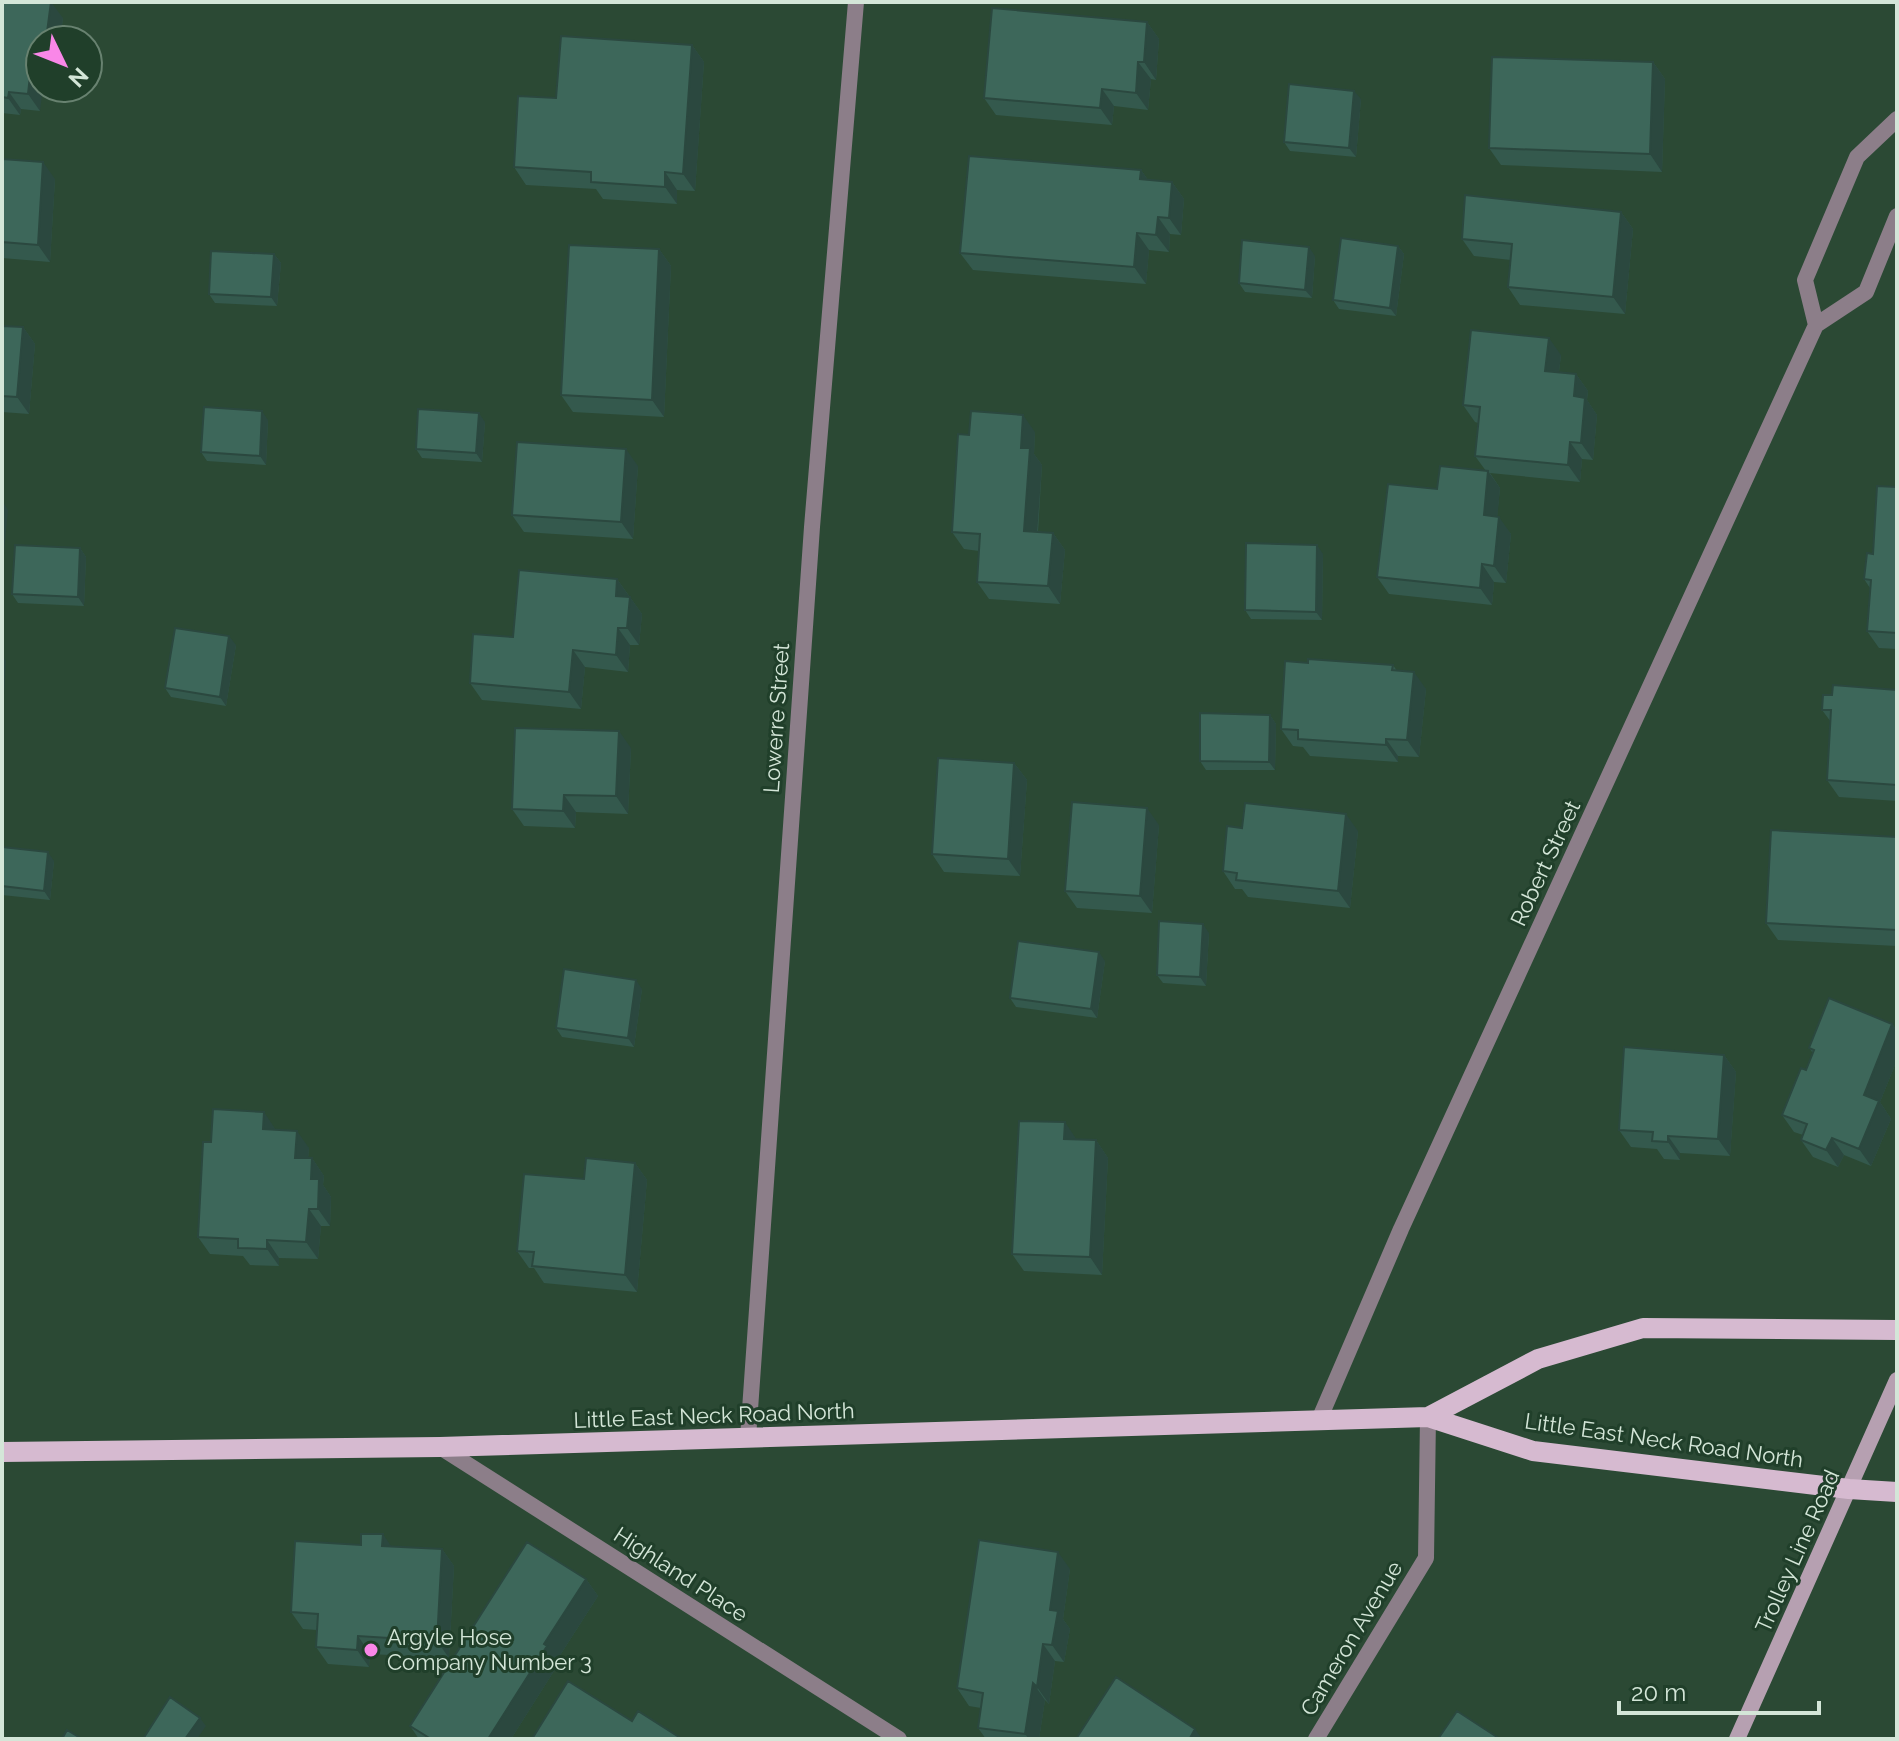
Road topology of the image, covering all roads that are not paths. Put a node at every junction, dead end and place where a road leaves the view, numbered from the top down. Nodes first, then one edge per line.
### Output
1 (856, 2) edge
2 (1897, 119) edge
3 (1897, 216) edge
4 (1816, 325) junction
5 (1897, 1330) edge
6 (1897, 1380) edge
7 (1428, 1417) junction
8 (1319, 1420) junction
9 (748, 1438) junction
10 (440, 1447) junction
11 (2, 1452) edge
12 (1849, 1489) junction
13 (1897, 1492) edge
14 (899, 1739) edge
15 (1316, 1739) edge
16 (1737, 1739) edge

1 - 9 street, Lowerre Street
2 - 4 street
3 - 4 street
4 - 8 street, Robert Street
5 - 7 main road, Little East Neck Road North
6 - 12 main road, Trolley Line Road
7 - 8 main road, Little East Neck Road North
7 - 12 main road, Little East Neck Road North
7 - 15 street, Cameron Avenue
8 - 9 main road, Little East Neck Road North
9 - 10 main road, Little East Neck Road North
10 - 11 main road, Little East Neck Road North
10 - 14 street, Highland Place
12 - 13 main road, Little East Neck Road North
12 - 16 main road, Trolley Line Road

